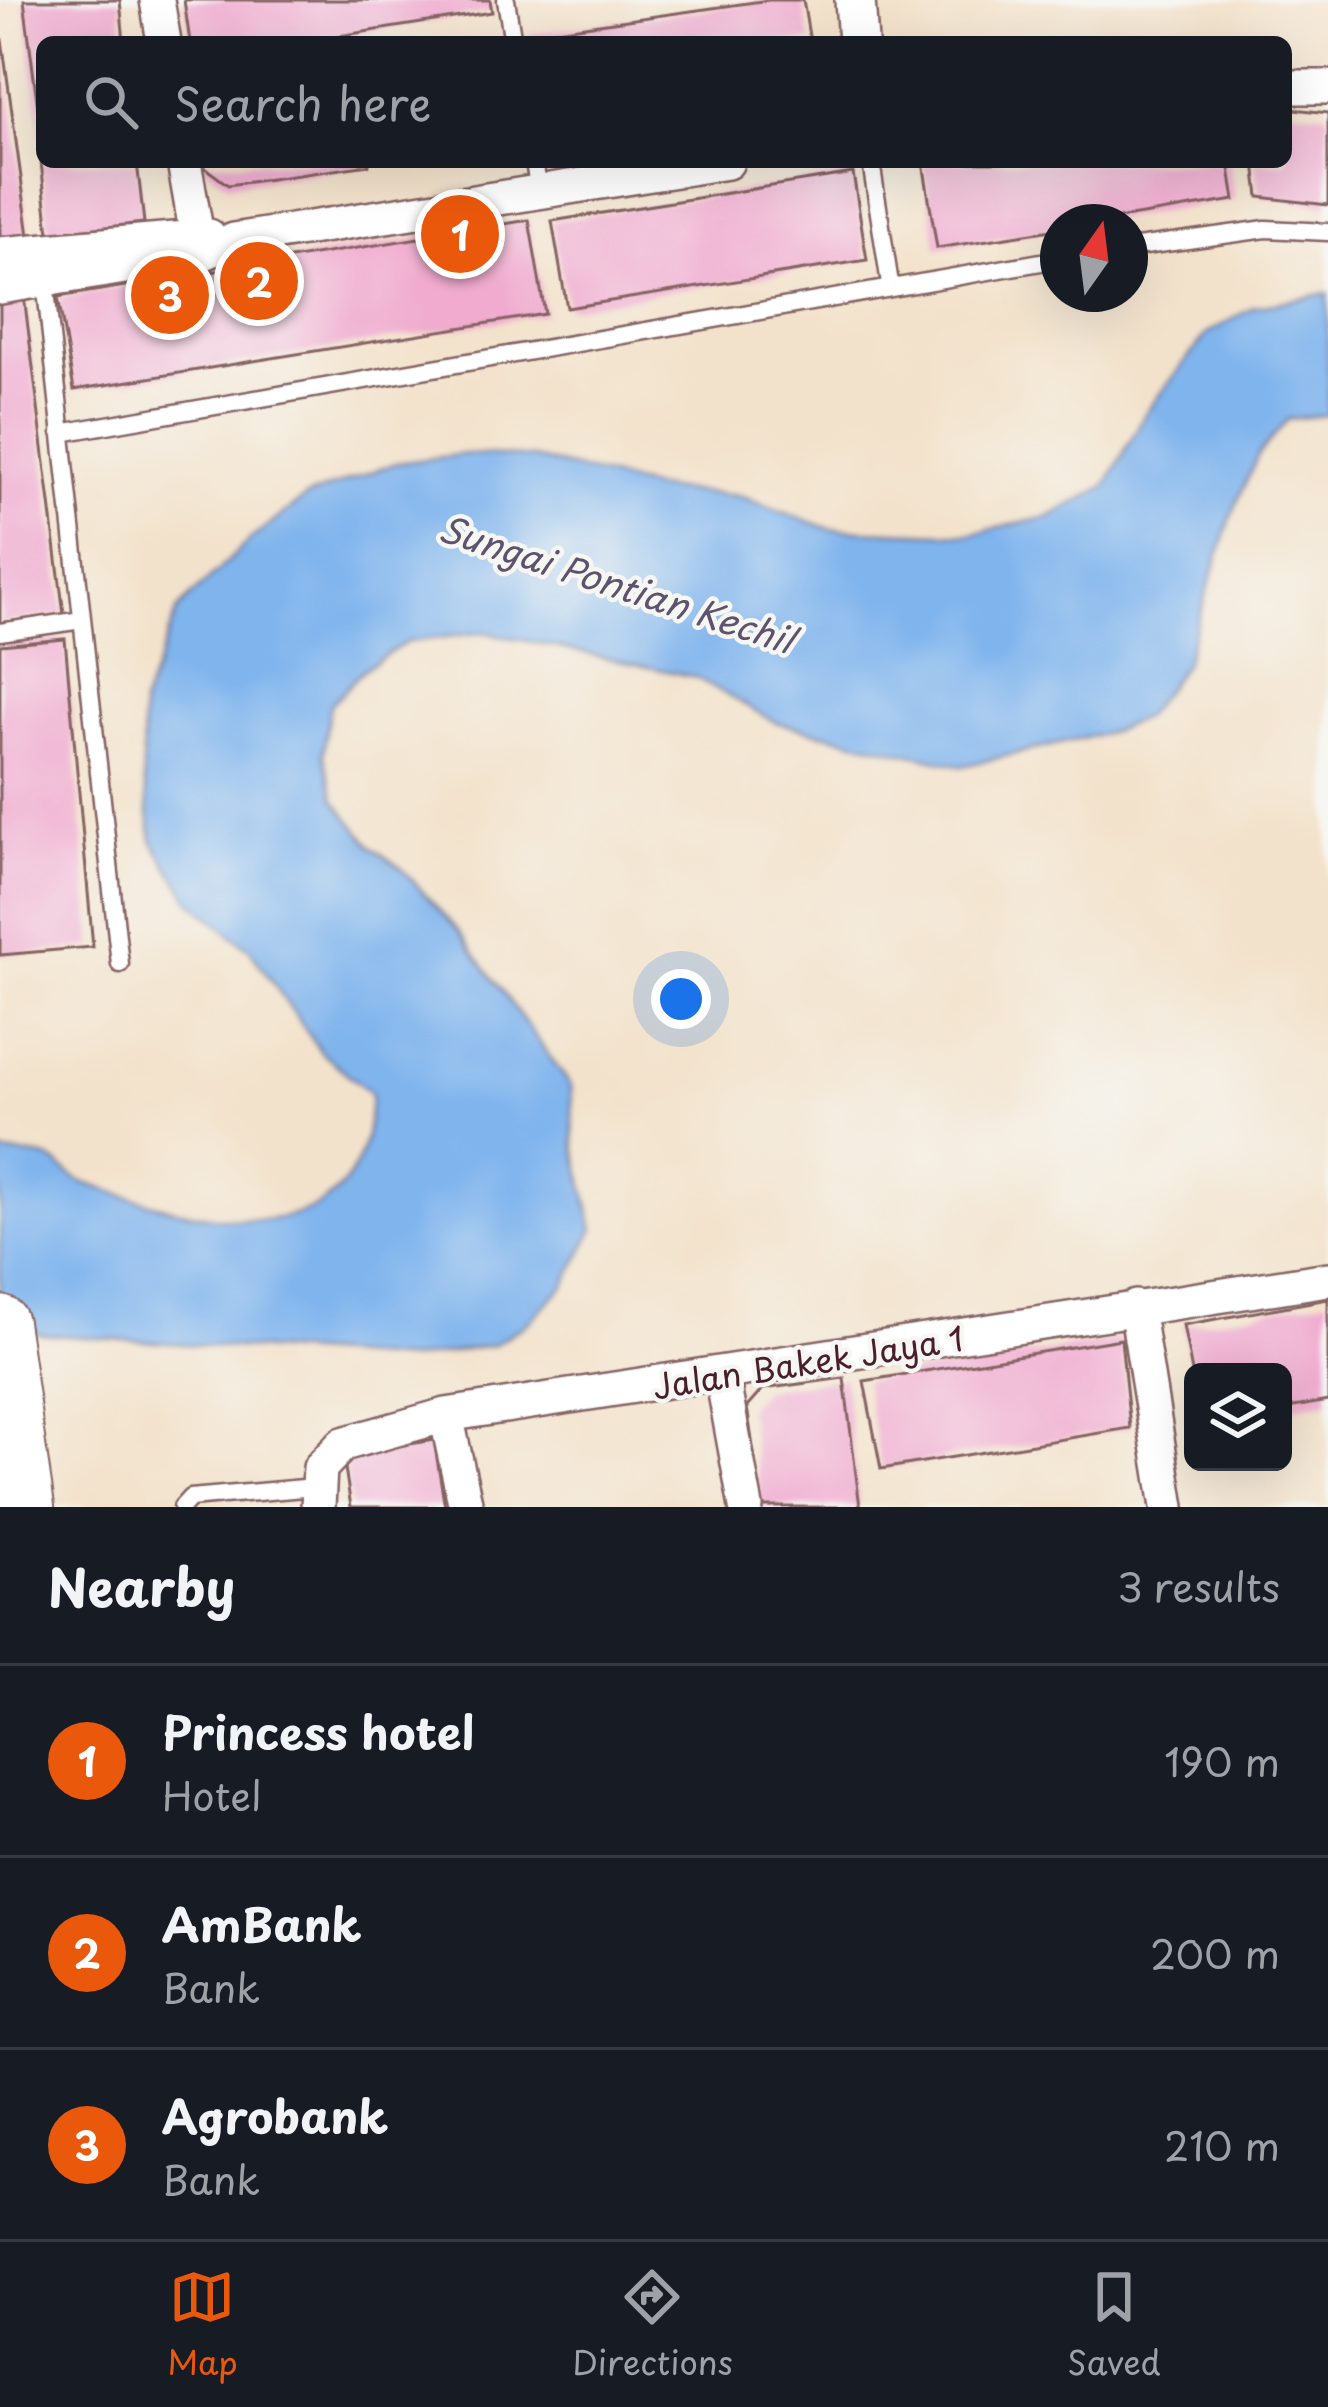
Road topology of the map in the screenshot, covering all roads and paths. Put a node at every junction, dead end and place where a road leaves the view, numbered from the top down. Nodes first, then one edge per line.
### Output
1 (157, 0) edge
2 (506, 0) edge
3 (855, 0) edge
4 (163, 36) edge
5 (512, 36) edge
6 (858, 36) edge
7 (1292, 87) edge
8 (1328, 87) edge
9 (185, 168) edge
10 (651, 168) edge
11 (872, 168) edge
12 (536, 177) edge
13 (1328, 232) edge
14 (198, 245) junction
15 (1148, 245) edge
16 (0, 254) edge
17 (1040, 262) edge
18 (45, 281) junction
19 (890, 284) junction
20 (0, 287) edge
21 (61, 433) junction
22 (82, 620) junction
23 (0, 632) edge
24 (120, 964) dead end
25 (1328, 1279) edge
26 (1136, 1307) junction
27 (0, 1323) edge
28 (722, 1376) junction
29 (446, 1415) junction
30 (317, 1497) edge
31 (27, 1507) edge
32 (182, 1507) edge
33 (466, 1507) edge
34 (746, 1507) edge
35 (1168, 1507) edge

1 - 4 street
2 - 5 lane
3 - 6 street
7 - 8 street
9 - 14 street
10 - 12 street
11 - 19 lane
12 - 14 street
13 - 15 lane
14 - 16 street
14 - 18 street
17 - 19 lane
18 - 20 street
18 - 21 lane
19 - 21 lane
21 - 22 lane
22 - 23 lane
22 - 24 lane
25 - 26 street, Jalan Bakek Jaya 1
26 - 28 street, Jalan Bakek Jaya 1
26 - 35 street
27 - 31 highway
28 - 29 street, Jalan Bakek Jaya 1
28 - 34 street
29 - 30 street, Jalan Bakek Jaya 1
29 - 33 street
30 - 32 lane

